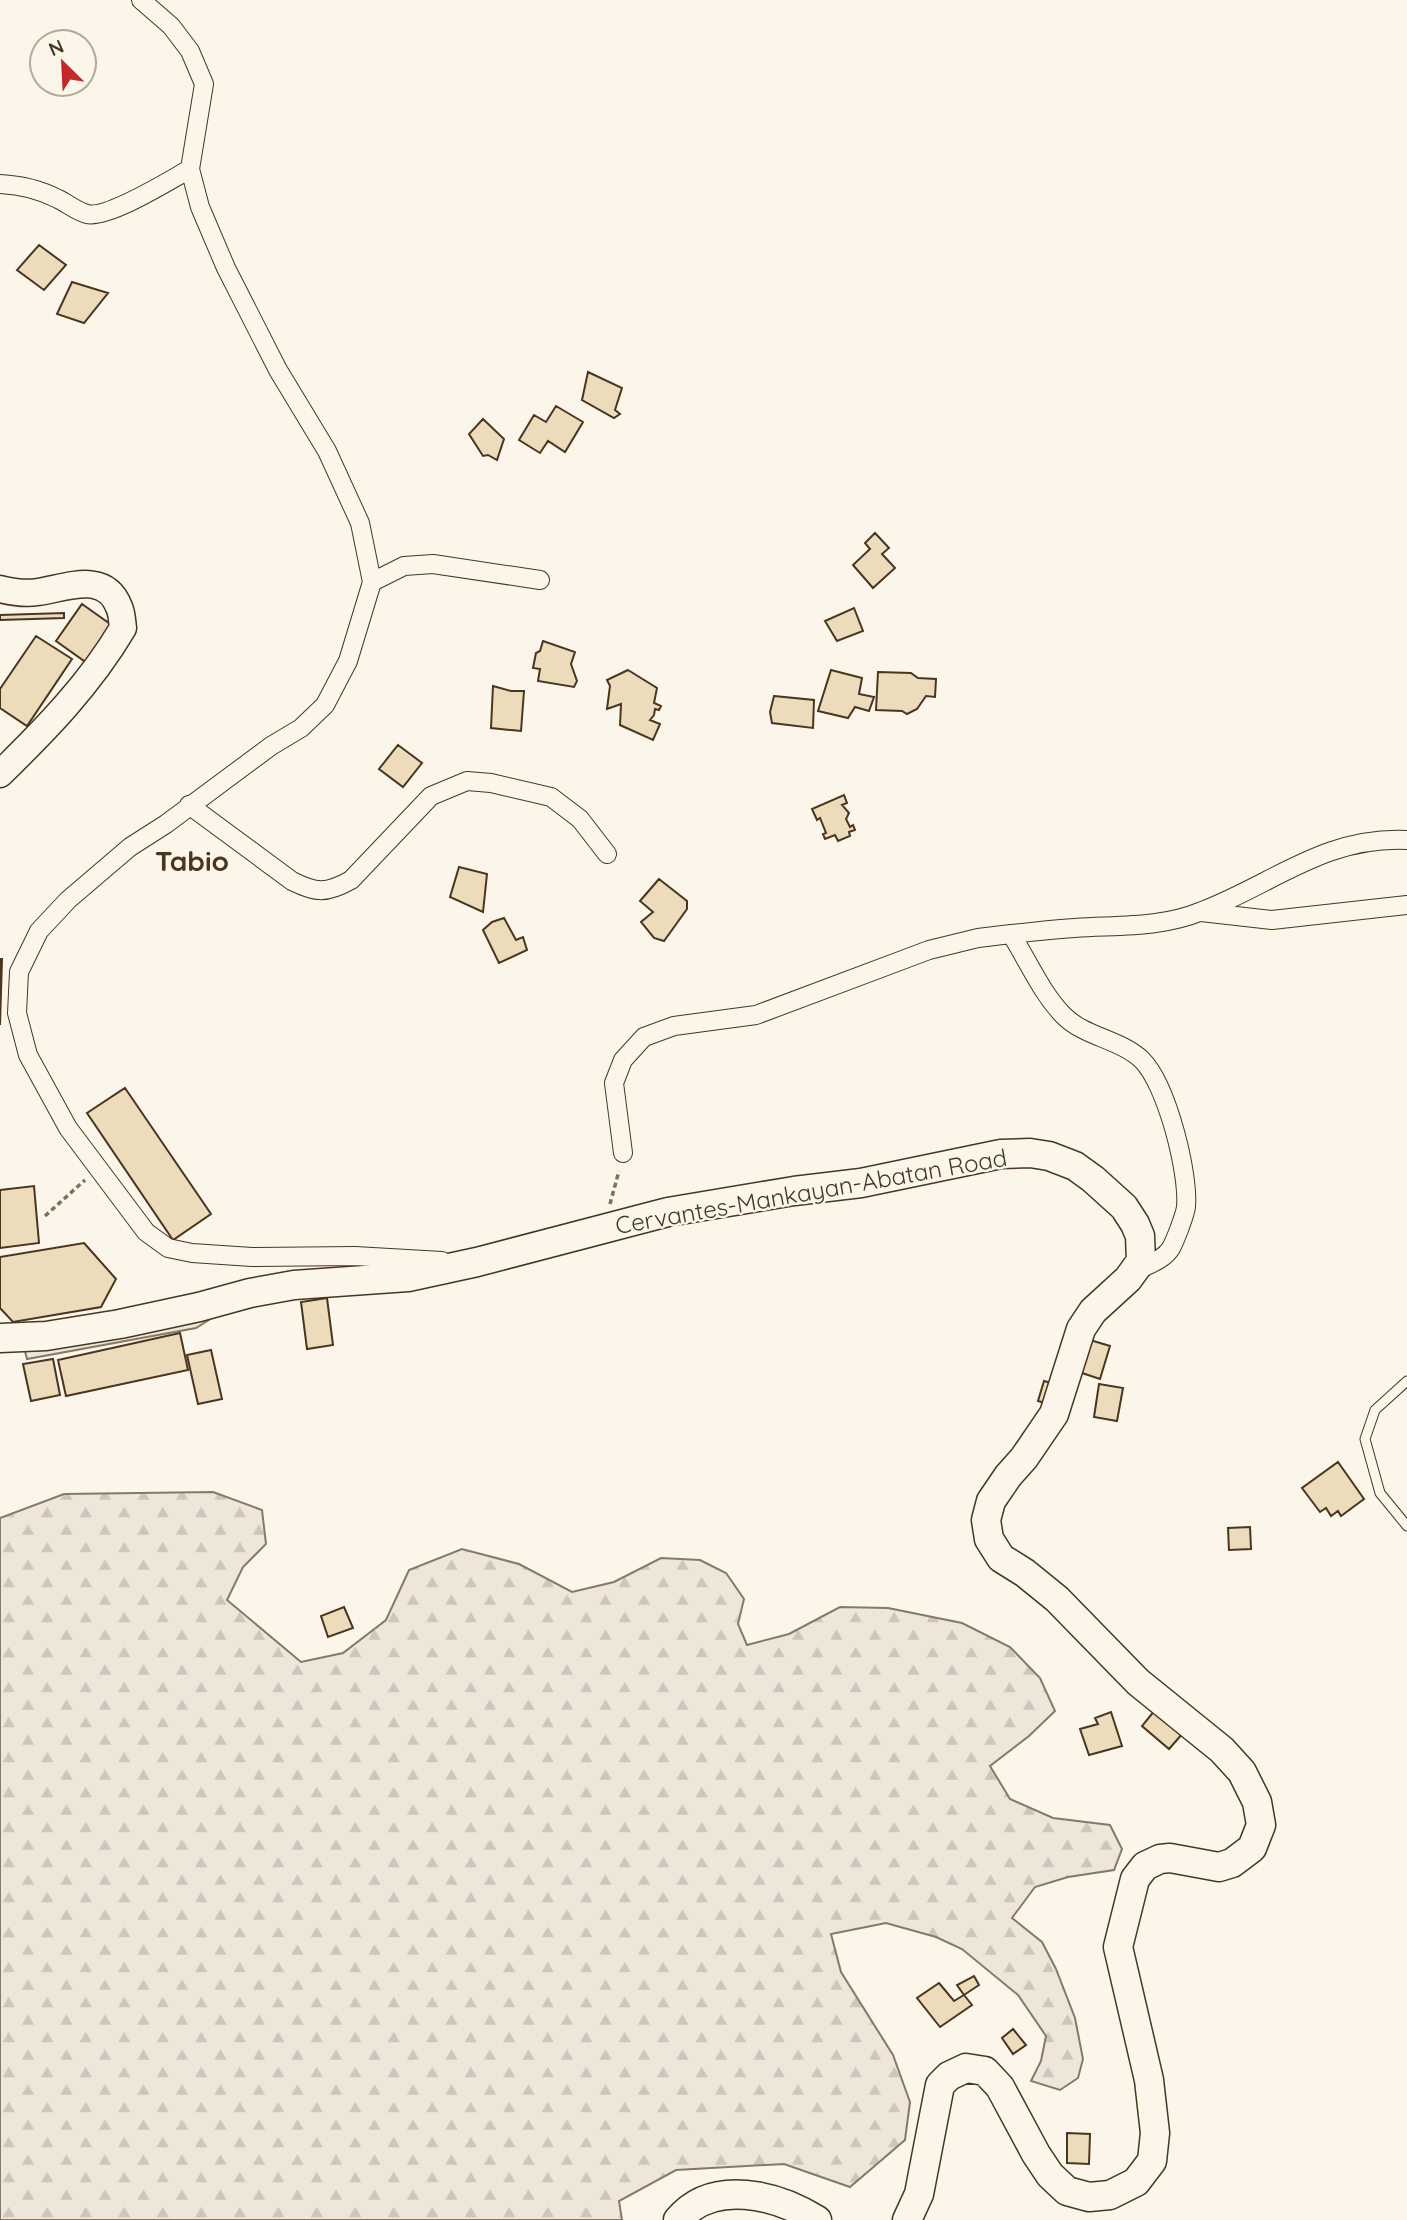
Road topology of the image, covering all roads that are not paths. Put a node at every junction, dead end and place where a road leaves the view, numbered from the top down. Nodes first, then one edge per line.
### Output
1 (141, 0) edge
2 (190, 169) junction
3 (0, 184) edge
4 (540, 580) dead end
5 (372, 582) junction
6 (0, 589) edge
7 (0, 774) edge
8 (189, 805) junction
9 (1407, 840) edge
10 (607, 854) dead end
11 (1407, 905) edge
12 (1201, 912) junction
13 (1011, 934) junction
14 (624, 1153) road end
15 (477, 1262) junction
16 (1136, 1271) junction
17 (0, 1338) edge
18 (1407, 1381) edge
19 (1407, 1526) edge
20 (678, 2220) edge
21 (817, 2220) edge
22 (907, 2220) edge

1 - 2 street
2 - 3 street
2 - 5 street
4 - 5 street
5 - 8 street
6 - 7 street
8 - 10 street
8 - 15 street
9 - 12 street
11 - 12 street
12 - 13 street
13 - 14 street
13 - 16 street
15 - 16 main road, Cervantes-Mankayan-Abatan Road
15 - 17 main road, Cervantes-Mankayan-Abatan Road
16 - 22 main road
18 - 19 lane
20 - 21 main road

